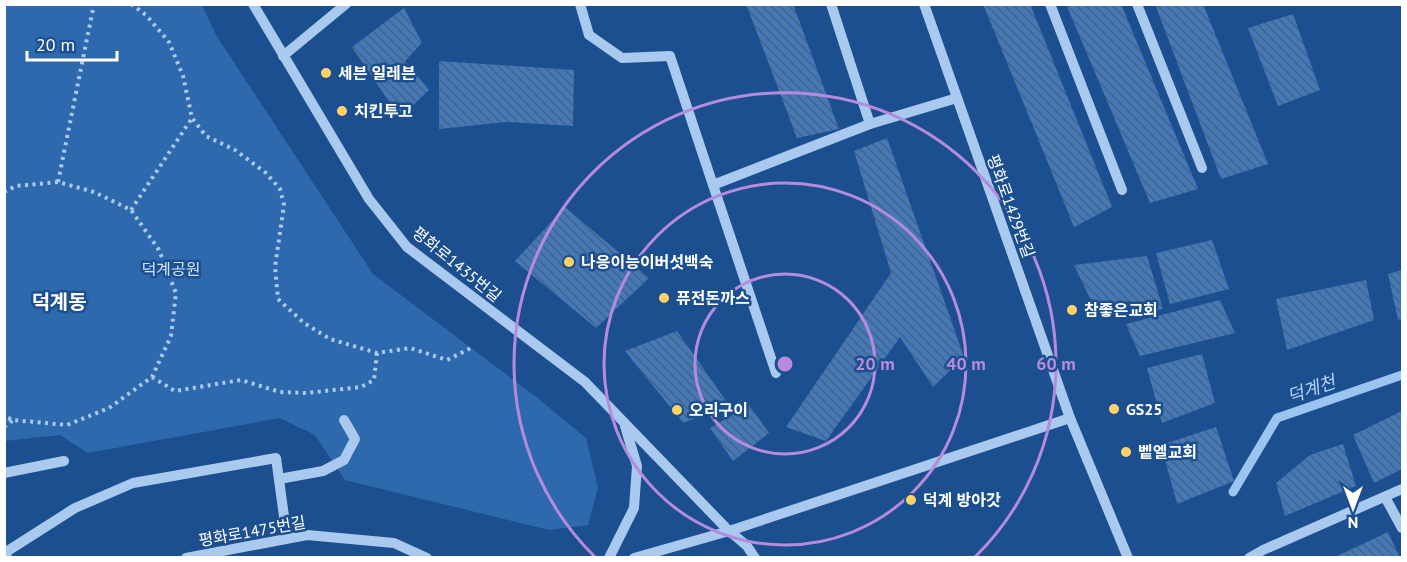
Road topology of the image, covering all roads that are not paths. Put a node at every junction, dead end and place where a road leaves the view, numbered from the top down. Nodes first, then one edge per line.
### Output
1 (253, 4) edge
2 (346, 4) edge
3 (580, 4) edge
4 (831, 4) edge
5 (924, 4) edge
6 (1050, 4) edge
7 (1137, 4) edge
8 (283, 56) junction
9 (957, 98) junction
10 (870, 124) junction
11 (1202, 168) dead end
12 (713, 185) junction
13 (1122, 190) dead end
14 (776, 373) dead end
15 (1070, 418) junction
16 (344, 420) dead end
17 (624, 423) junction
18 (64, 461) dead end
19 (4, 473) edge
20 (279, 479) junction
21 (1402, 489) edge
22 (1385, 497) junction
23 (1402, 528) edge
24 (729, 531) junction
25 (287, 538) junction
26 (6, 552) edge
27 (186, 558) edge
28 (427, 558) edge
29 (609, 558) edge
30 (634, 558) edge
31 (755, 558) edge
32 (1128, 558) edge
33 (1249, 558) edge

1 - 8 street, 평화로1435번길
2 - 8 street
3 - 12 street
4 - 10 street
5 - 9 street, 평화로1429번길
6 - 13 street
7 - 11 street
8 - 17 street, 평화로1435번길
9 - 10 street
9 - 15 street, 평화로1429번길
10 - 12 street
12 - 14 street
15 - 24 street
15 - 32 street, 평화로1429번길
16 - 20 street
17 - 24 street, 평화로1435번길
17 - 29 street, 평화로1435번길
18 - 19 street
20 - 25 street
20 - 26 street
21 - 22 street
22 - 23 street
22 - 33 street
24 - 30 street
24 - 31 street, 평화로1435번길
25 - 27 street, 평화로1475번길
25 - 28 street, 평화로1475번길

